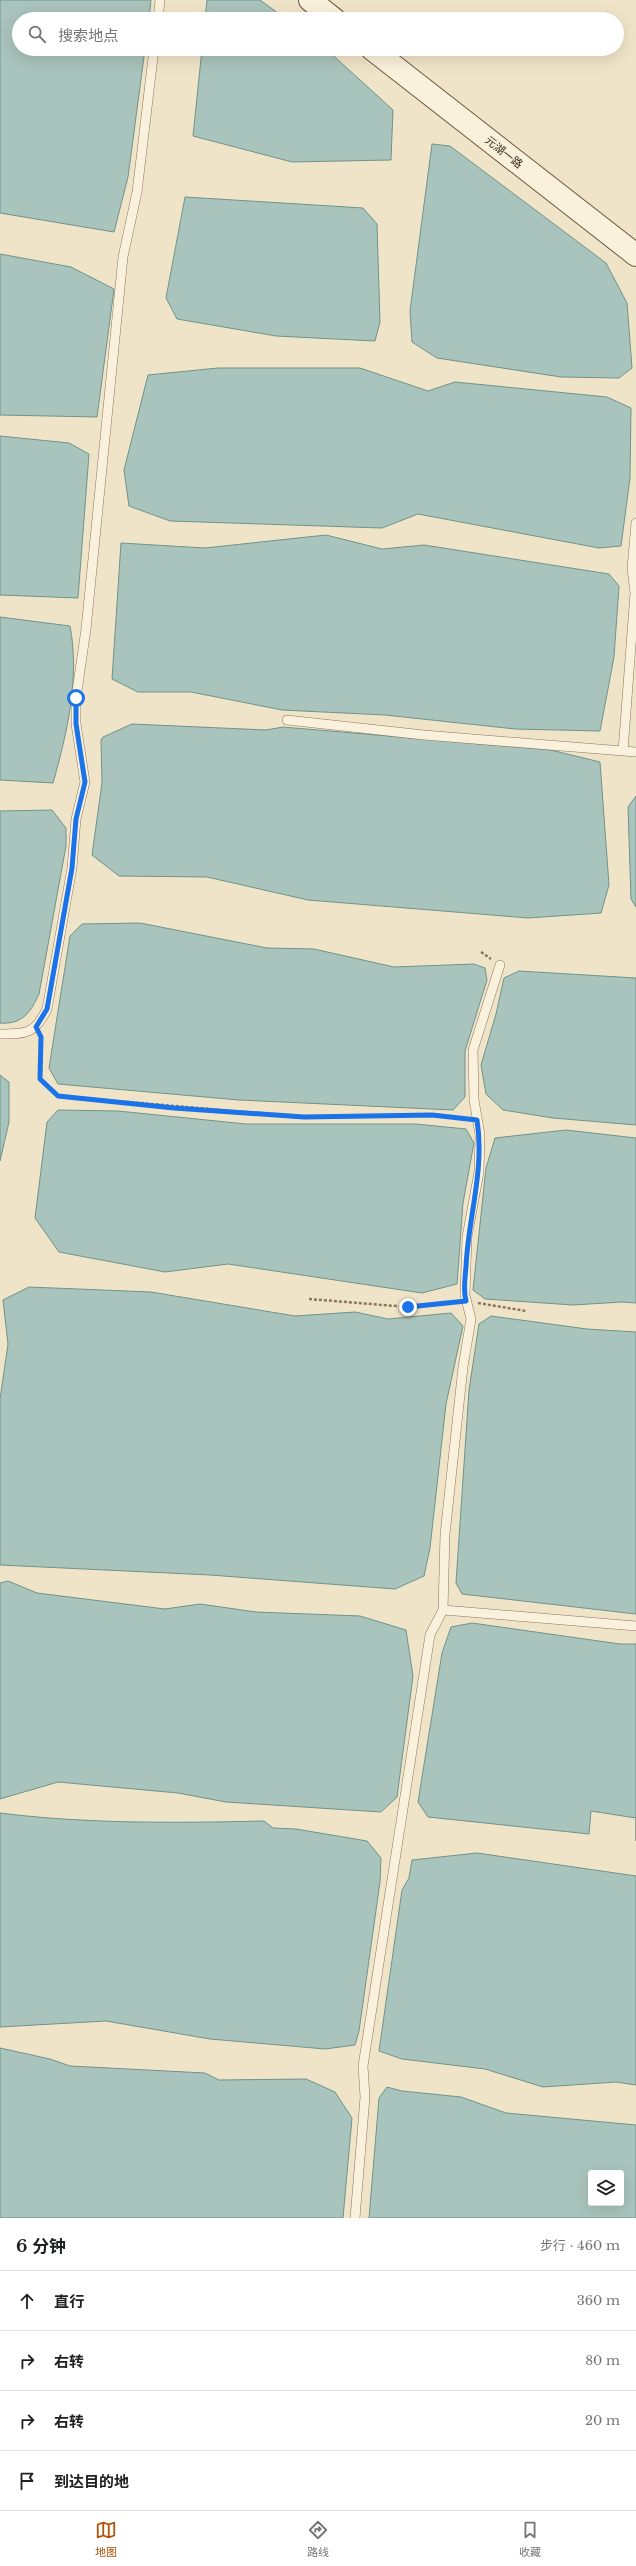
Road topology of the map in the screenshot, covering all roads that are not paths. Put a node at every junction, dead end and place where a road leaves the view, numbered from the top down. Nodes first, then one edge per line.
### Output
1 (160, 0) edge
2 (310, 0) edge
3 (159, 12) edge
4 (325, 12) edge
5 (153, 56) edge
6 (381, 56) edge
7 (636, 255) edge
8 (636, 523) edge
9 (287, 720) dead end
10 (623, 751) junction
11 (636, 752) edge
12 (500, 965) dead end
13 (0, 1034) edge
14 (443, 1610) junction
15 (636, 1626) edge
16 (355, 2218) edge

1 - 3 lane
2 - 4 main road
5 - 13 lane
6 - 7 main road, 元湖一路
8 - 10 lane
9 - 10 lane
10 - 11 lane
12 - 14 lane
14 - 15 lane
14 - 16 lane

